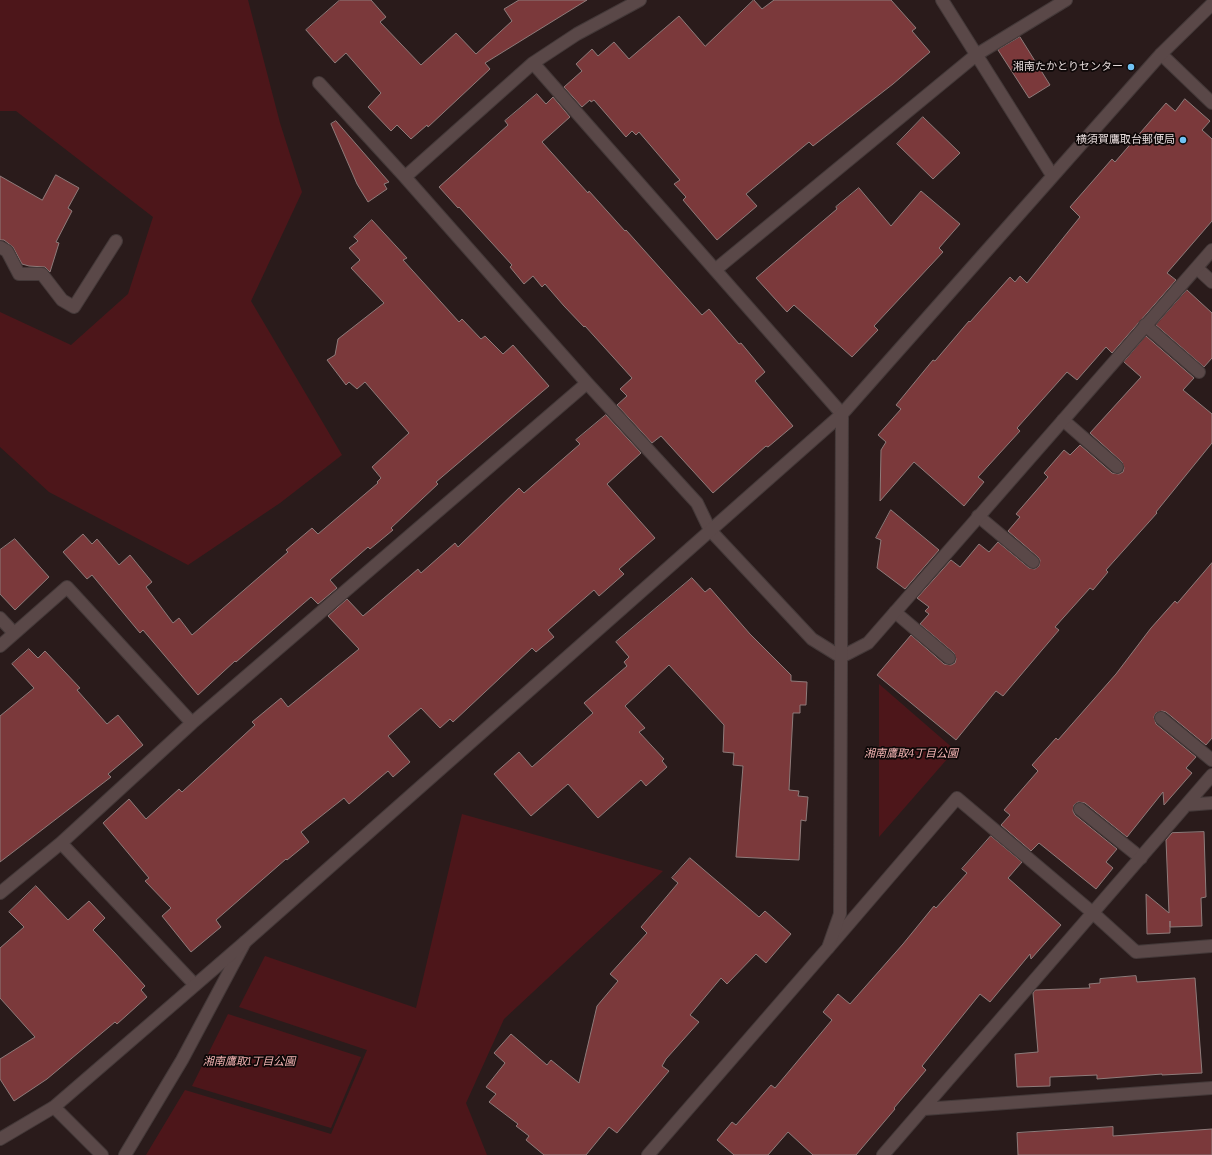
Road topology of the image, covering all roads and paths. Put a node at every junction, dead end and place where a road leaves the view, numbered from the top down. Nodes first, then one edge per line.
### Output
1 (640, 0) edge
2 (942, 0) edge
3 (1066, 0) edge
4 (1212, 4) edge
5 (1160, 54) junction
6 (976, 55) junction
7 (533, 63) junction
8 (319, 83) dead end
9 (1212, 103) edge
10 (1052, 175) junction
11 (405, 177) junction
12 (116, 241) dead end
13 (0, 247) edge
14 (1212, 250) edge
15 (1197, 268) junction
16 (715, 270) junction
17 (1212, 282) edge
18 (1145, 325) junction
19 (1199, 372) dead end
20 (587, 383) junction
21 (842, 414) junction
22 (1063, 420) junction
23 (1117, 467) dead end
24 (978, 516) junction
25 (710, 530) junction
26 (1032, 562) dead end
27 (895, 612) junction
28 (0, 618) edge
29 (14, 633) junction
30 (0, 646) edge
31 (841, 657) junction
32 (949, 658) dead end
33 (1162, 718) dead end
34 (192, 723) junction
35 (1212, 760) edge
36 (1212, 775) edge
37 (1212, 802) edge
38 (1186, 805) junction
39 (1080, 809) dead end
40 (61, 843) junction
41 (1141, 858) junction
42 (0, 893) edge
43 (1093, 913) junction
44 (245, 942) junction
45 (1212, 946) edge
46 (828, 948) junction
47 (195, 985) junction
48 (1212, 1088) edge
49 (54, 1107) junction
50 (924, 1109) junction
51 (0, 1139) edge
52 (102, 1155) edge
53 (125, 1155) edge
54 (648, 1155) edge
55 (883, 1155) edge

1 - 7 street
2 - 6 street
3 - 6 street
4 - 5 street
5 - 9 street
5 - 10 street
6 - 10 street
6 - 16 street
7 - 11 street
7 - 16 street
8 - 11 street
10 - 21 street
11 - 20 street
12 - 13 street
14 - 15 street
15 - 17 street
15 - 18 street
16 - 21 street
18 - 19 street
18 - 22 street
20 - 25 street
20 - 34 street
21 - 25 street
21 - 31 street
22 - 23 street
22 - 24 street
24 - 26 street
24 - 27 street
25 - 31 street
25 - 44 street
27 - 31 street
27 - 32 street
28 - 29 street
29 - 30 street
29 - 34 street
31 - 46 street
33 - 35 street
34 - 40 street
36 - 38 street
37 - 38 street
38 - 41 street
39 - 41 street
40 - 42 street
40 - 47 street
41 - 43 street
43 - 45 street
43 - 46 street
43 - 50 street
44 - 47 street
44 - 53 street
46 - 54 street
47 - 49 street
48 - 50 street
49 - 51 street
49 - 52 street
50 - 55 street

